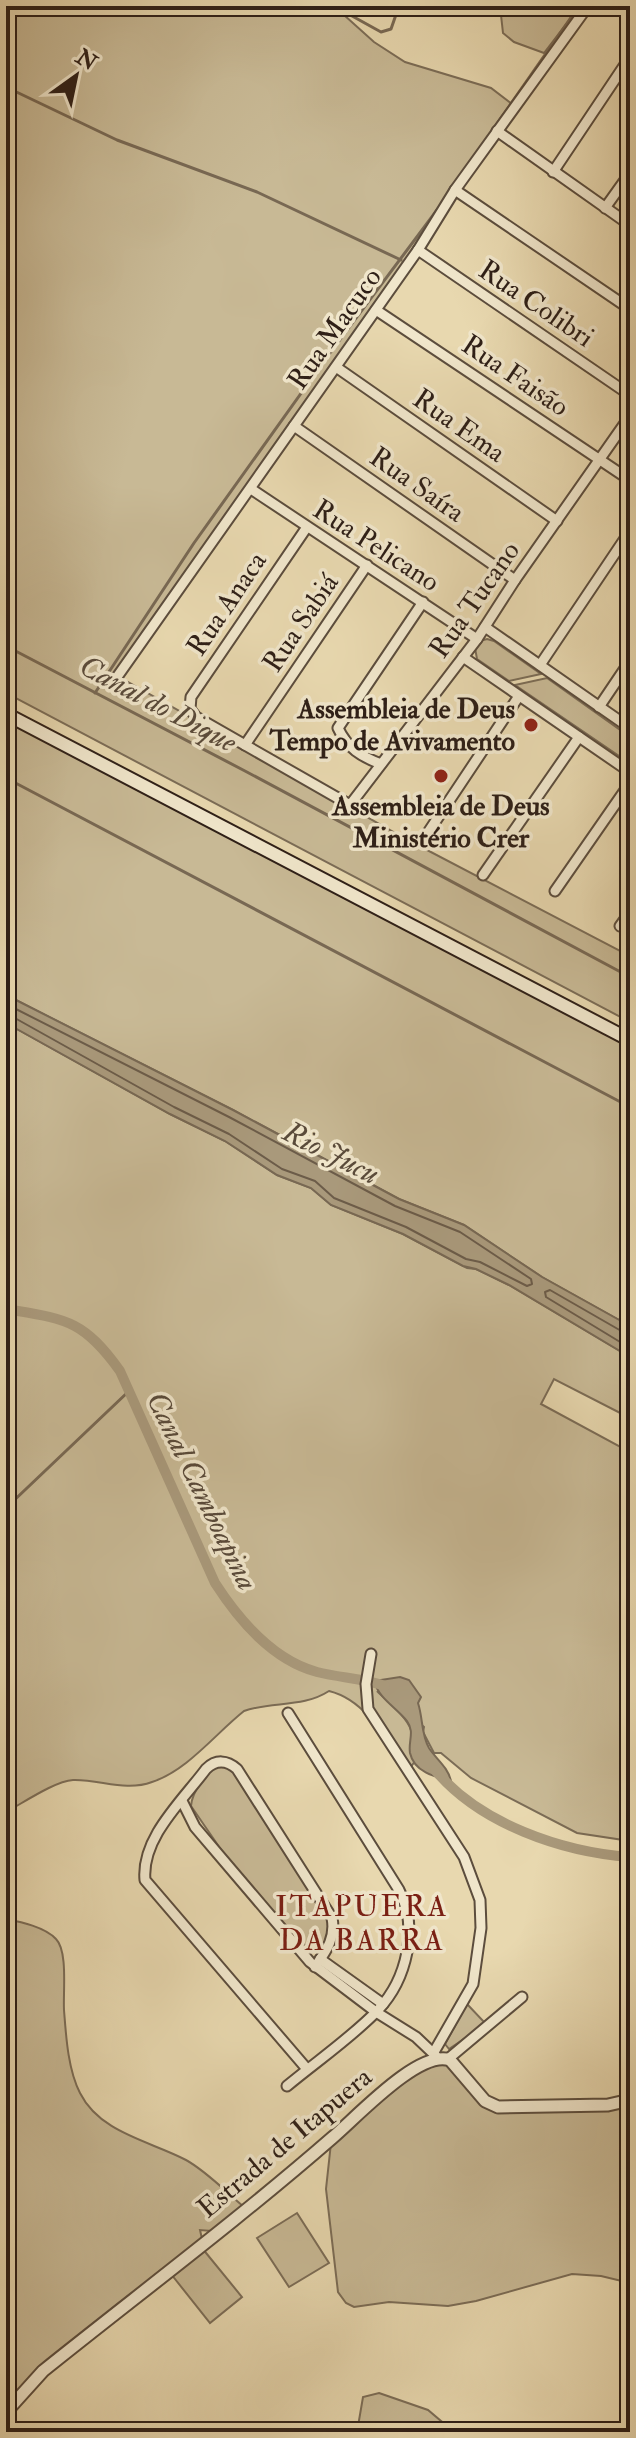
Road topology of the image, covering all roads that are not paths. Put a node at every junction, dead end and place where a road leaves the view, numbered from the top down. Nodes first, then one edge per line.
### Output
1 (588, 6) edge
2 (630, 57) edge
3 (497, 131) junction
4 (553, 172) junction
5 (630, 173) edge
6 (455, 190) junction
7 (605, 208) junction
8 (630, 225) edge
9 (418, 250) junction
10 (630, 309) edge
11 (376, 310) junction
12 (336, 367) junction
13 (630, 395) edge
14 (630, 416) edge
15 (294, 426) junction
16 (599, 459) junction
17 (630, 480) edge
18 (251, 489) junction
19 (557, 521) junction
20 (307, 527) junction
21 (630, 531) edge
22 (367, 565) junction
23 (515, 580) junction
24 (423, 602) junction
25 (485, 627) junction
26 (477, 639) junction
27 (463, 657) junction
28 (630, 661) edge
29 (540, 665) junction
30 (117, 677) dead end
31 (519, 696) junction
32 (599, 707) junction
33 (6, 714) edge
34 (630, 728) edge
35 (579, 737) junction
36 (245, 745) junction
37 (381, 764) junction
38 (630, 772) edge
39 (630, 783) edge
40 (423, 840) dead end
41 (483, 875) dead end
42 (555, 891) dead end
43 (630, 912) edge
44 (620, 926) dead end
45 (630, 1040) edge
46 (371, 1654) dead end
47 (288, 1713) dead end
48 (182, 1801) junction
49 (318, 1963) junction
50 (522, 1997) dead end
51 (380, 2008) junction
52 (439, 2056) junction
53 (307, 2069) junction
54 (287, 2086) dead end
55 (630, 2100) edge
56 (6, 2412) edge

1 - 3 street, Rua Macuco
2 - 4 street
3 - 4 street
3 - 6 street, Rua Macuco
4 - 7 street
5 - 7 street
6 - 9 street, Rua Macuco
6 - 10 street
7 - 8 street
9 - 11 street, Rua Macuco
9 - 13 street, Rua Colibri
11 - 12 street, Rua Macuco
11 - 16 street, Rua Faisão
12 - 15 street, Rua Macuco
12 - 19 street, Rua Ema
14 - 16 street, Rua Tucano
15 - 18 street, Rua Macuco
15 - 23 street, Rua Saíra
16 - 17 street, Rua Faisão
16 - 19 street, Rua Tucano
18 - 20 street, Rua Pelicano
18 - 30 street, Rua Macuco
19 - 23 street, Rua Tucano
20 - 22 street, Rua Pelicano
20 - 36 street, Rua Anaca
21 - 29 street
22 - 24 street, Rua Pelicano
22 - 36 street, Rua Sabiá
23 - 25 street, Rua Tucano
24 - 26 street, Rua Pelicano
24 - 37 street
25 - 26 street, Rua Tucano
25 - 29 street
26 - 27 street, Rua Tucano
27 - 31 street
27 - 37 street, Rua Tucano
28 - 32 street
29 - 32 street
31 - 35 street
31 - 40 street
32 - 34 street
33 - 45 main road
35 - 38 street
35 - 41 street
36 - 37 street, Rua Tucano
39 - 42 street
43 - 44 street
46 - 52 street
47 - 51 street
48 - 49 street
48 - 49 street
48 - 53 street
49 - 51 street
50 - 52 street
51 - 52 street
51 - 53 street
52 - 55 street
52 - 56 street, Estrada de Itapuera
53 - 54 street

